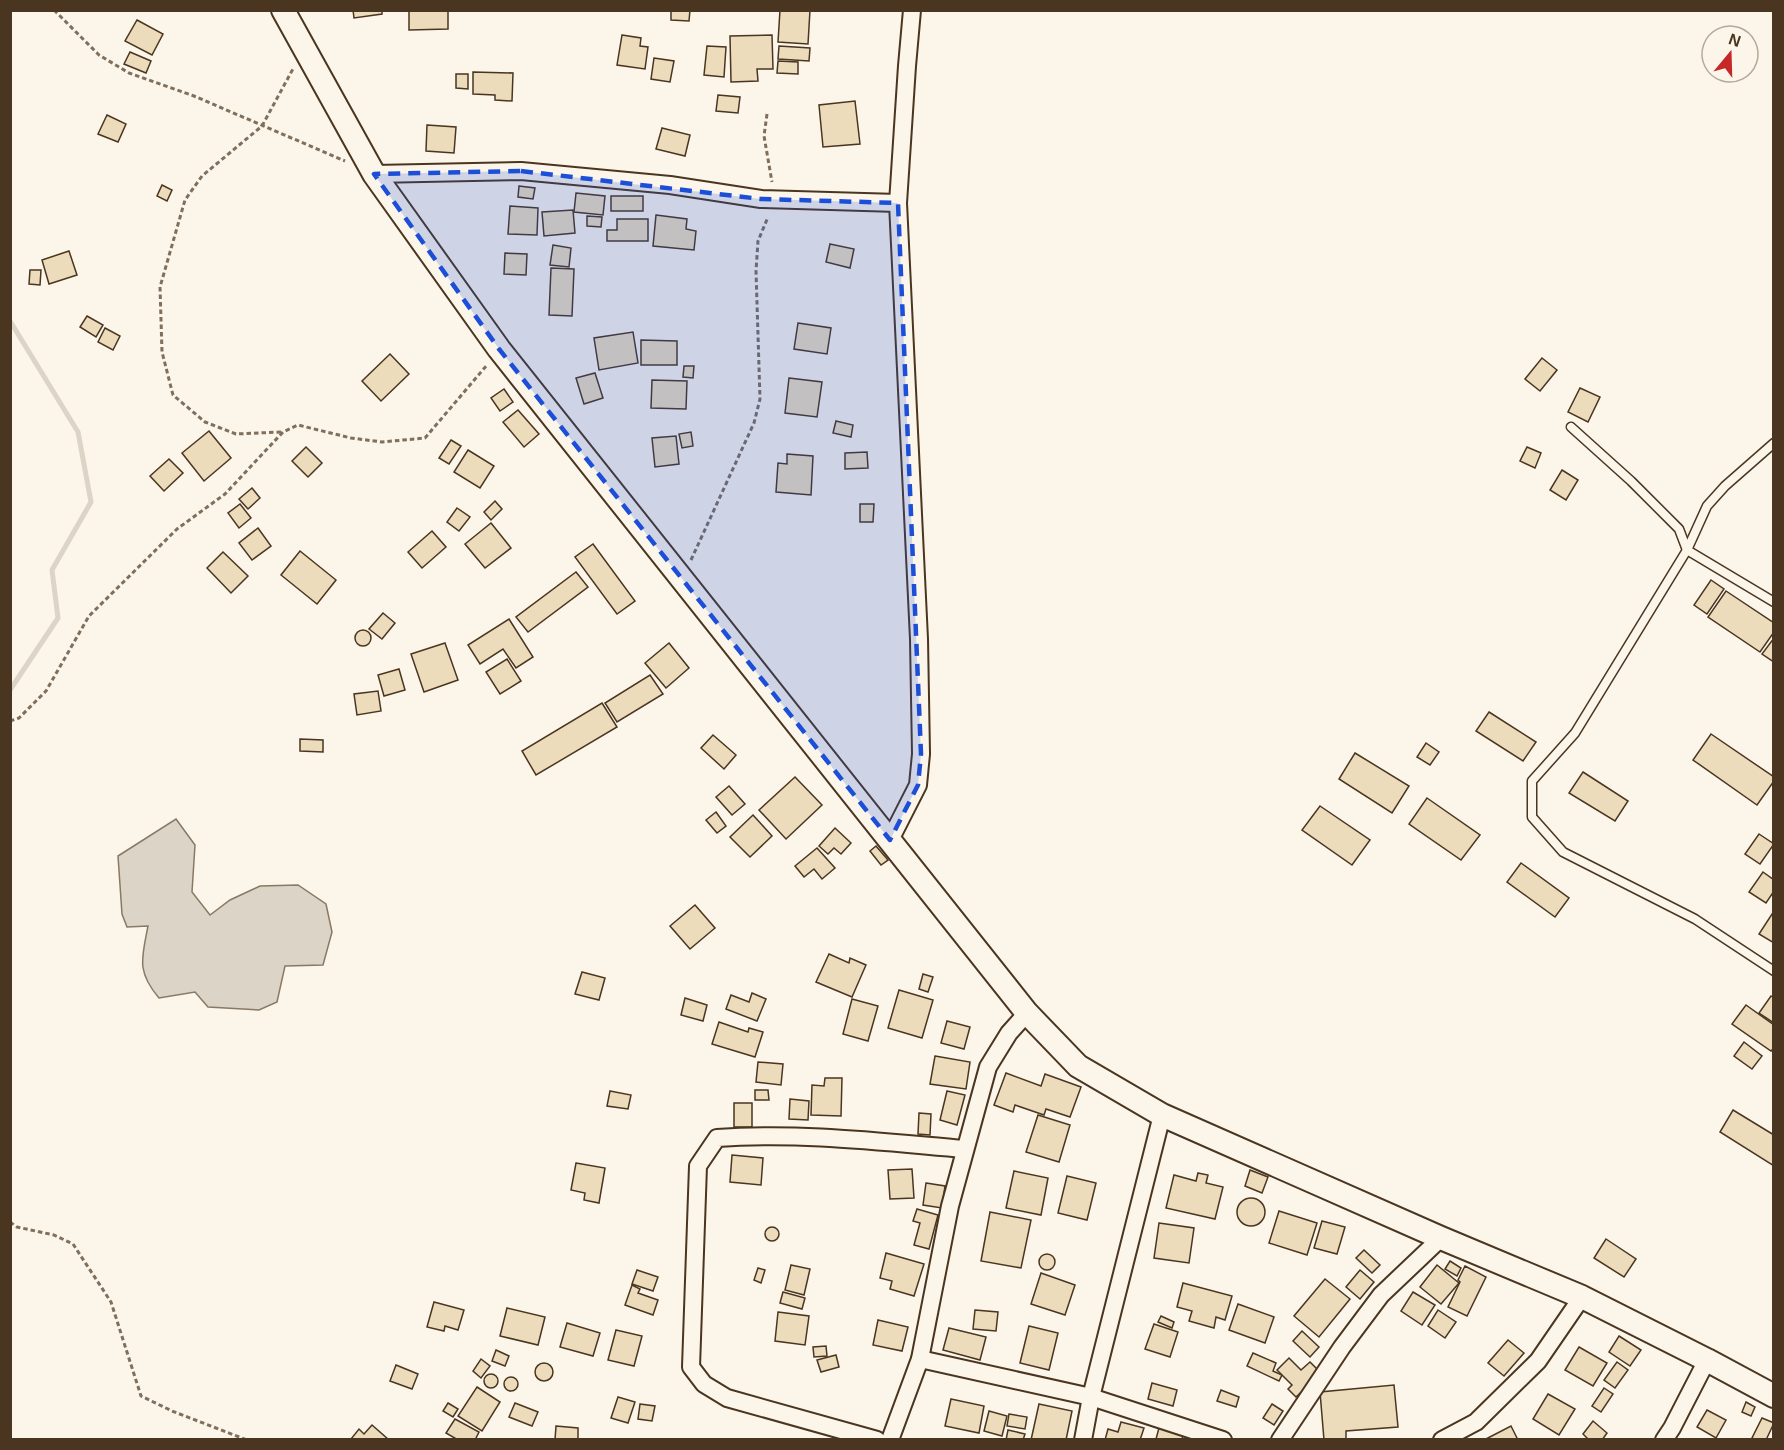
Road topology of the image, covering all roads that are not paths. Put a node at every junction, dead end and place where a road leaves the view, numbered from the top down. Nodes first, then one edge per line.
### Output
1 (283, 10) edge
2 (912, 10) edge
3 (374, 174) junction
4 (898, 203) junction
5 (1571, 427) dead end
6 (1773, 443) edge
7 (1687, 550) junction
8 (1773, 602) edge
9 (890, 840) junction
10 (1773, 971) edge
11 (1027, 1013) junction
12 (1162, 1115) junction
13 (965, 1149) junction
14 (1442, 1238) junction
15 (1582, 1297) junction
16 (920, 1359) junction
17 (1707, 1360) junction
18 (1773, 1396) edge
19 (1091, 1397) junction
20 (878, 1440) edge
21 (890, 1440) edge
22 (1083, 1440) edge
23 (1222, 1440) edge
24 (1280, 1440) edge
25 (1442, 1440) edge
26 (1664, 1440) edge

1 - 3 main road
2 - 4 street
3 - 4 street
3 - 9 main road
4 - 9 street
5 - 7 lane
6 - 7 lane
7 - 8 lane
7 - 10 lane
9 - 11 main road
11 - 12 main road
11 - 13 street
12 - 14 main road
12 - 19 street
13 - 16 street
13 - 20 street
14 - 15 main road
14 - 24 street
15 - 17 main road
15 - 25 street
16 - 19 street
16 - 21 street
17 - 18 main road
17 - 26 street
19 - 22 street
19 - 23 street

